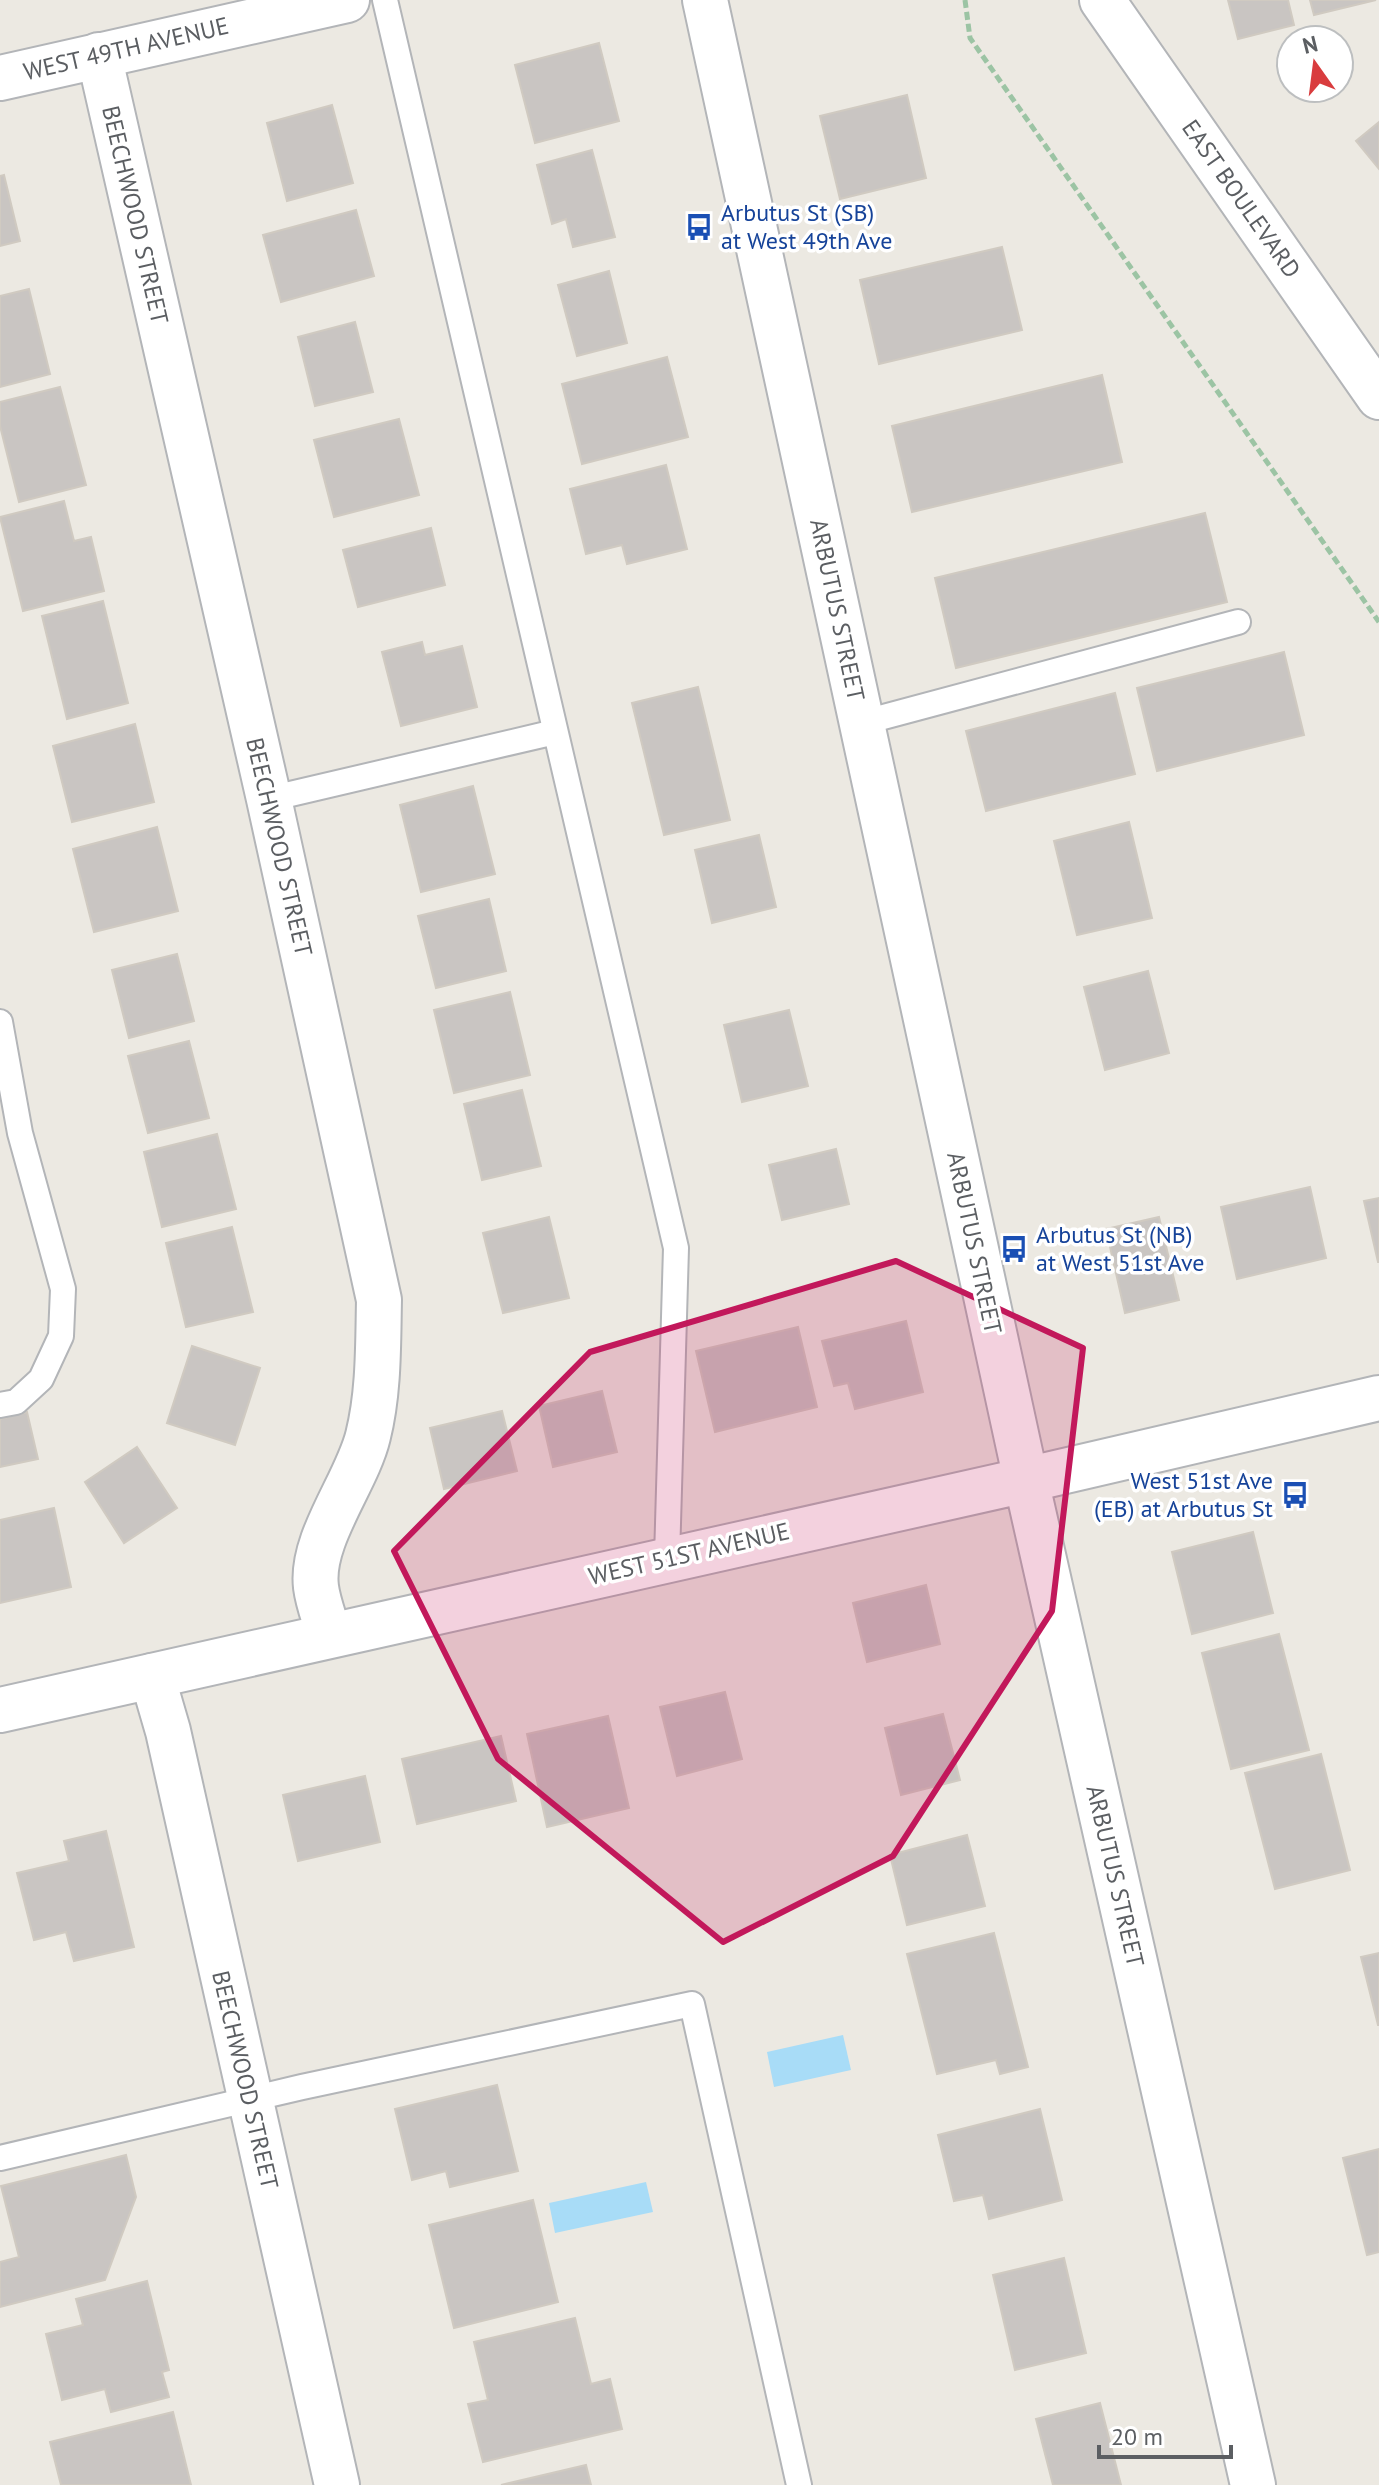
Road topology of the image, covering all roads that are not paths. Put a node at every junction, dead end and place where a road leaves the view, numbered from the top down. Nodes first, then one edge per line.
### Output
1 (347, 0) edge
2 (385, 0) edge
3 (705, 0) edge
4 (1102, 0) edge
5 (99, 55) junction
6 (0, 78) edge
7 (1379, 397) edge
8 (1238, 622) dead end
9 (861, 723) junction
10 (555, 732) junction
11 (269, 799) junction
12 (0, 1022) edge
13 (1379, 1398) edge
14 (0, 1405) edge
15 (1026, 1480) junction
16 (667, 1558) junction
17 (329, 1635) junction
18 (152, 1676) junction
19 (0, 1710) edge
20 (250, 2102) junction
21 (0, 2158) edge
22 (337, 2485) edge
23 (799, 2485) edge
24 (1253, 2485) edge

1 - 5 street, WEST 49TH AVENUE
2 - 10 lane
3 - 9 street, ARBUTUS STREET
4 - 7 street, EAST BOULEVARD
5 - 6 street, WEST 49TH AVENUE
5 - 11 street, BEECHWOOD STREET
8 - 9 lane
9 - 15 street, ARBUTUS STREET
10 - 11 lane
10 - 16 lane
11 - 17 street, BEECHWOOD STREET
12 - 14 lane
13 - 15 street, WEST 51ST AVENUE
15 - 16 street, WEST 51ST AVENUE
15 - 24 street, ARBUTUS STREET
16 - 17 street, WEST 51ST AVENUE
17 - 18 street, WEST 51ST AVENUE
18 - 19 street, WEST 51ST AVENUE
18 - 20 street, BEECHWOOD STREET
20 - 21 lane
20 - 22 street, BEECHWOOD STREET
20 - 23 lane

